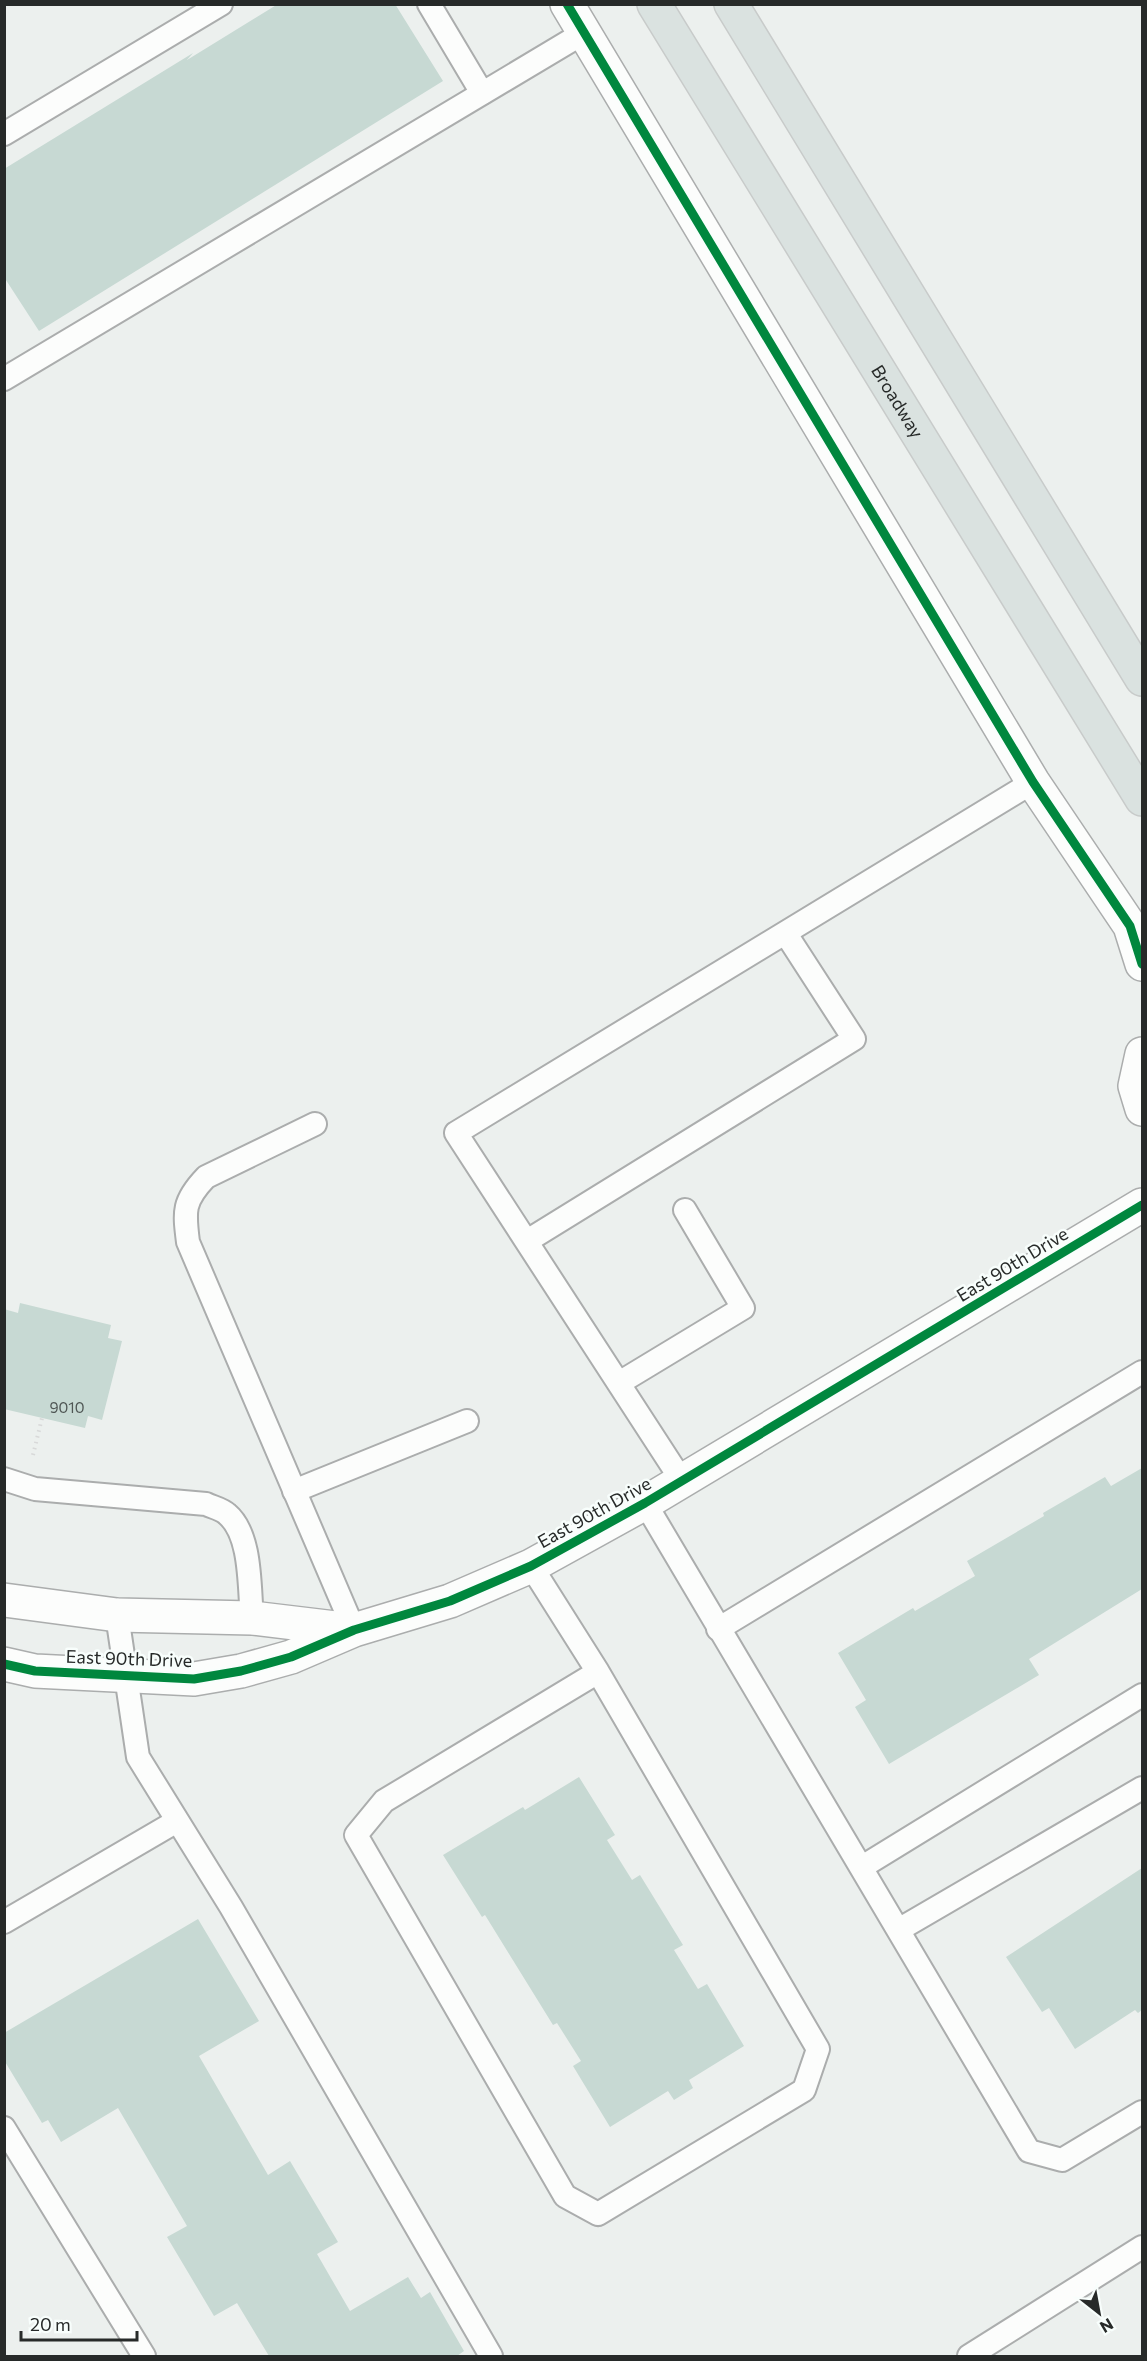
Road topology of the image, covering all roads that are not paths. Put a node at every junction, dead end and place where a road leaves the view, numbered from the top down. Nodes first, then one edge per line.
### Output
1 (221, 4) edge
2 (429, 4) edge
3 (567, 4) edge
4 (654, 4) edge
5 (731, 4) edge
6 (585, 32) junction
7 (482, 93) junction
8 (4, 134) edge
9 (4, 379) edge
10 (1143, 679) edge
11 (1033, 782) junction
12 (1143, 799) edge
13 (786, 934) junction
14 (1143, 964) edge
15 (1143, 1054) edge
16 (1143, 1109) edge
17 (315, 1124) dead end
18 (1143, 1205) edge
19 (685, 1210) dead end
20 (526, 1241) junction
21 (1143, 1372) edge
22 (619, 1383) junction
23 (466, 1421) dead end
24 (682, 1481) junction
25 (15, 1482) edge
26 (294, 1491) junction
27 (645, 1503) junction
28 (531, 1566) junction
29 (4, 1600) edge
30 (117, 1615) junction
31 (252, 1618) junction
32 (718, 1629) junction
33 (354, 1630) junction
34 (4, 1664) edge
35 (598, 1672) junction
36 (126, 1677) junction
37 (1143, 1695) edge
38 (1143, 1788) edge
39 (177, 1821) junction
40 (862, 1867) junction
41 (4, 1922) edge
42 (900, 1929) junction
43 (1143, 2112) edge
44 (4, 2128) edge
45 (1143, 2247) edge
46 (144, 2356) edge
47 (491, 2356) edge
48 (969, 2356) edge

1 - 8 lane
2 - 7 lane
3 - 6 street
4 - 12 main road, Broadway
5 - 10 main road
6 - 7 lane
6 - 11 street
7 - 9 lane
11 - 13 lane
11 - 14 street
13 - 20 lane
13 - 20 lane
15 - 16 street
17 - 26 lane
18 - 24 street, East 90th Drive
19 - 22 lane
20 - 22 lane
21 - 32 lane
22 - 24 lane
23 - 26 lane
24 - 27 street, East 90th Drive
25 - 31 lane
26 - 33 lane
27 - 28 street, East 90th Drive
27 - 32 lane
28 - 33 street, East 90th Drive
28 - 35 lane
29 - 30 street, East 90th Drive
30 - 31 street, East 90th Drive
30 - 36 lane
31 - 33 street, East 90th Drive
32 - 40 lane
33 - 36 street, East 90th Drive
34 - 36 street, East 90th Drive
35 - 35 lane
36 - 39 lane
37 - 40 lane
38 - 42 lane
39 - 41 lane
39 - 47 lane
40 - 42 lane
42 - 43 lane
44 - 46 lane
45 - 48 lane

